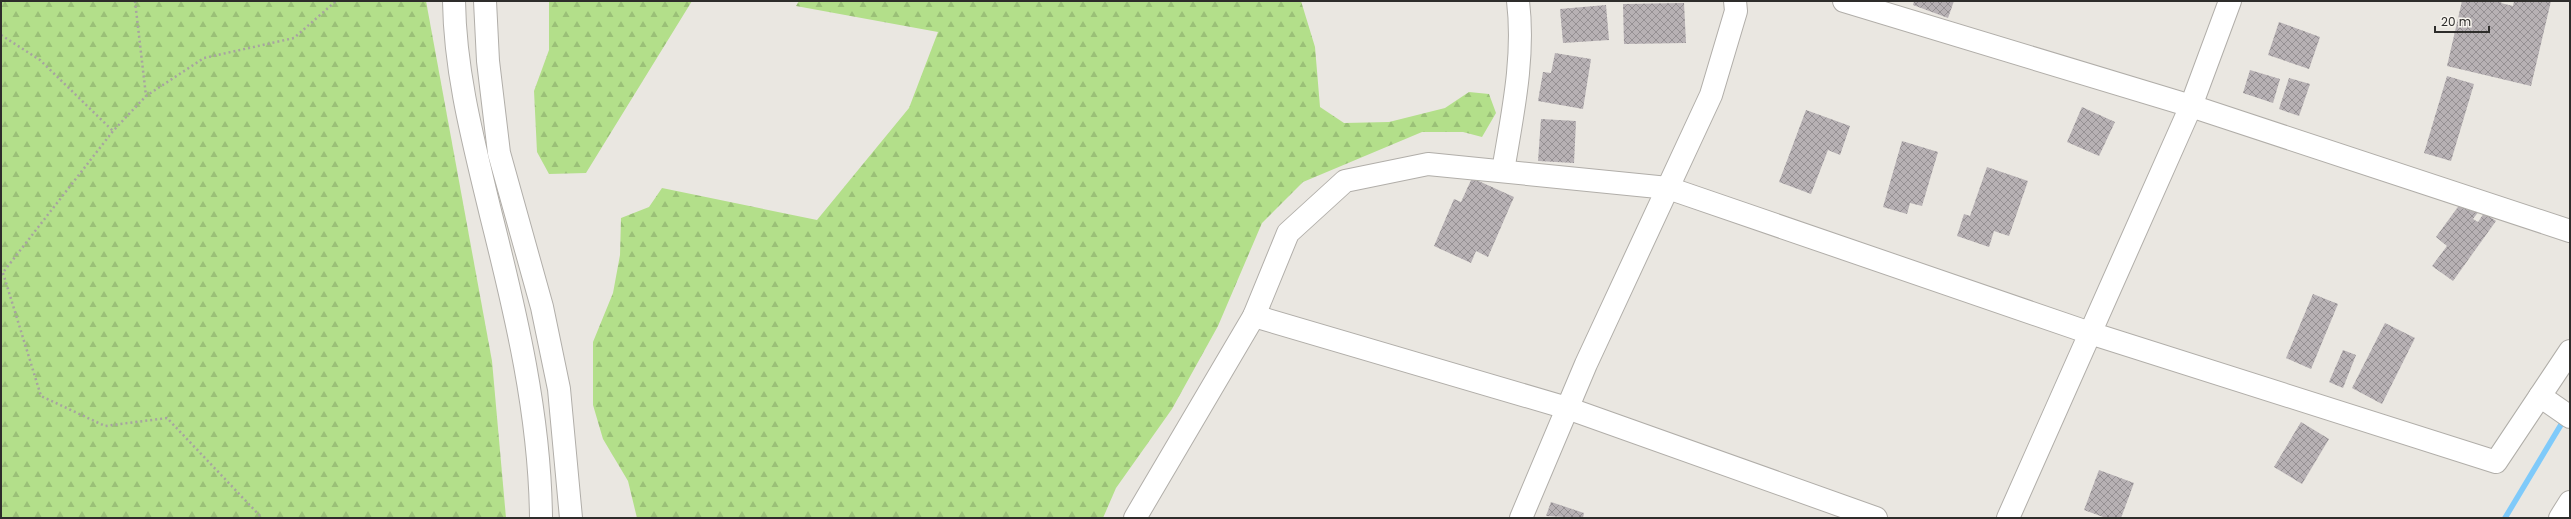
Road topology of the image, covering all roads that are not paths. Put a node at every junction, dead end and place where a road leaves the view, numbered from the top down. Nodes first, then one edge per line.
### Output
1 (454, 1) edge
2 (485, 1) edge
3 (1518, 1) edge
4 (1735, 1) edge
5 (1844, 1) edge
6 (2230, 1) edge
7 (2191, 106) junction
8 (1503, 171) junction
9 (1668, 188) junction
10 (2570, 231) edge
11 (1254, 316) junction
12 (2090, 333) junction
13 (2570, 351) edge
14 (2555, 407) edge
15 (1567, 408) junction
16 (2570, 502) edge
17 (541, 518) edge
18 (572, 518) edge
19 (1136, 518) edge
20 (1521, 518) edge
21 (1876, 518) edge
22 (2008, 518) edge
23 (2560, 518) edge

1 - 17 street
2 - 18 street
3 - 8 street
4 - 9 street
5 - 7 street
6 - 7 street
7 - 10 street
7 - 12 street
8 - 9 street
8 - 11 street
9 - 12 street
9 - 15 street
11 - 15 street
11 - 19 street
12 - 14 street
12 - 22 street
13 - 14 street
15 - 20 street
15 - 21 street
16 - 23 street

